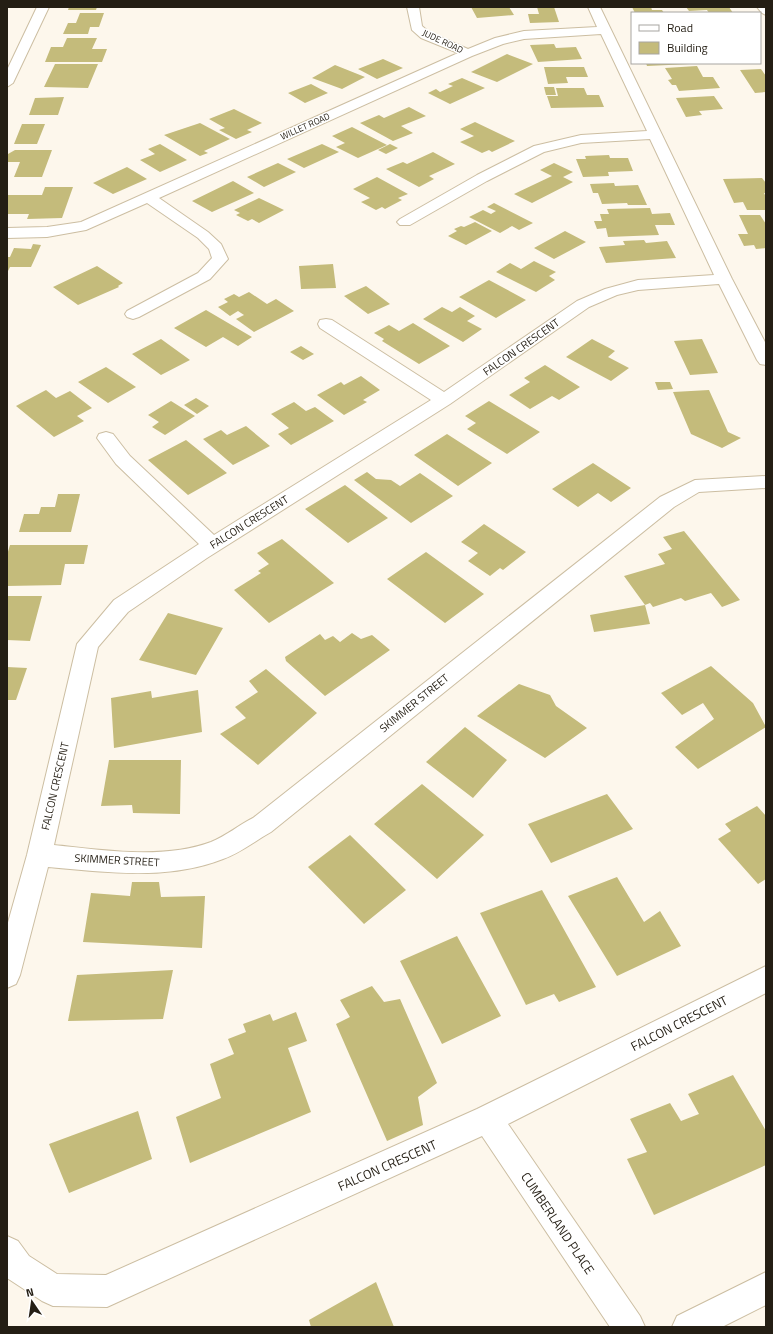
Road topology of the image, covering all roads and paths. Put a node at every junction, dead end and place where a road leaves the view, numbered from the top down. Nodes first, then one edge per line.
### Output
1 (43, 7) edge
2 (413, 7) edge
3 (594, 7) edge
4 (763, 7) edge
5 (766, 11) edge
6 (605, 30) junction
7 (468, 53) junction
8 (7, 83) edge
9 (656, 135) junction
10 (148, 197) junction
11 (405, 222) dead end
12 (7, 233) edge
13 (724, 279) junction
14 (133, 314) dead end
15 (326, 324) dead end
16 (766, 360) edge
17 (444, 400) junction
18 (106, 438) dead end
19 (766, 482) edge
20 (213, 545) junction
21 (39, 855) junction
22 (7, 975) edge
23 (766, 978) edge
24 (487, 1119) junction
25 (7, 1252) edge
26 (766, 1288) edge
27 (629, 1327) edge
28 (688, 1327) edge

1 - 8 street
2 - 7 street, JUDE ROAD
3 - 6 street
4 - 5 street
6 - 7 street, WILLET ROAD
6 - 9 street
7 - 10 street, WILLET ROAD
9 - 11 street
9 - 13 street
10 - 12 street, WILLET ROAD
10 - 14 street
13 - 16 street
13 - 17 street, FALCON CRESCENT
15 - 17 street
17 - 20 street, FALCON CRESCENT
18 - 20 street
19 - 21 street, SKIMMER STREET
20 - 21 street, FALCON CRESCENT
21 - 22 street, FALCON CRESCENT
23 - 24 street, FALCON CRESCENT
24 - 25 street, FALCON CRESCENT
24 - 27 street, CUMBERLAND PLACE
26 - 28 street

